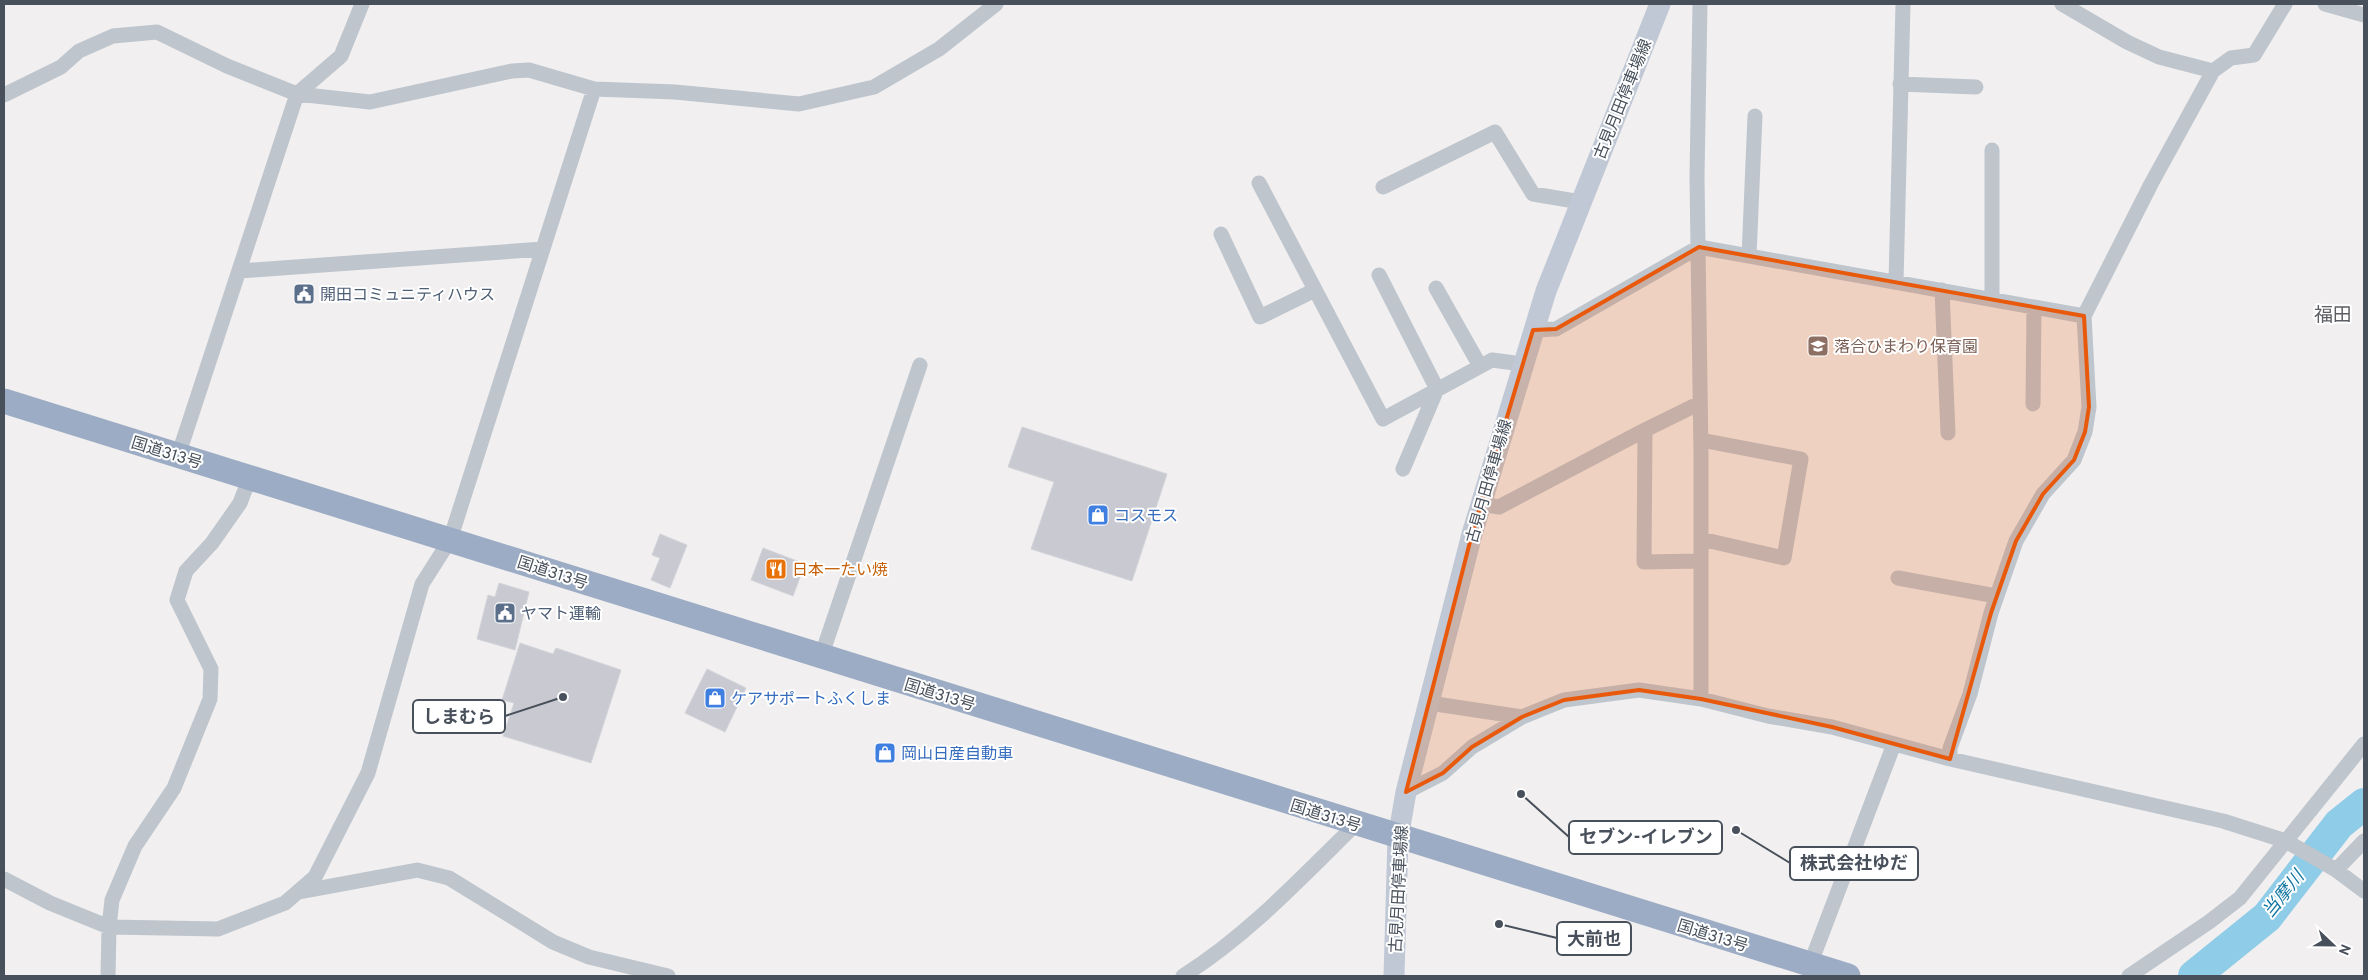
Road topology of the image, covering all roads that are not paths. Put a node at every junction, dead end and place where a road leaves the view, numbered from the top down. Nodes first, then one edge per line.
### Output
1 (362, 4) edge
2 (996, 4) edge
3 (1660, 4) edge
4 (1700, 4) edge
5 (1903, 4) edge
6 (2062, 4) edge
7 (2285, 4) edge
8 (2325, 4) edge
9 (2364, 15) edge
10 (2213, 71) junction
11 (1900, 84) junction
12 (1976, 87) dead end
13 (594, 89) junction
14 (297, 94) junction
15 (4, 95) edge
16 (1755, 116) dead end
17 (1992, 150) dead end
18 (1259, 183) dead end
19 (1383, 187) dead end
20 (1581, 202) junction
21 (1221, 234) dead end
22 (1699, 247) junction
23 (543, 249) junction
24 (1749, 256) junction
25 (240, 271) junction
26 (1379, 275) dead end
27 (1896, 282) junction
28 (1436, 288) dead end
29 (1315, 290) junction
30 (1942, 290) junction
31 (1992, 299) junction
32 (2034, 306) junction
33 (2084, 316) junction
34 (1533, 330) junction
35 (1522, 364) junction
36 (920, 365) dead end
37 (1480, 366) junction
38 (1437, 389) junction
39 (4, 401) edge
40 (1700, 403) junction
41 (2033, 404) dead end
42 (1645, 430) junction
43 (1948, 434) dead end
44 (1701, 440) junction
45 (178, 456) junction
46 (1402, 469) dead end
47 (250, 477) junction
48 (1481, 504) junction
49 (1701, 539) junction
50 (450, 540) junction
51 (1701, 560) junction
52 (1898, 578) dead end
53 (1996, 596) junction
54 (821, 657) junction
55 (1701, 699) junction
56 (1429, 703) junction
57 (1522, 717) junction
58 (1894, 744) junction
59 (2364, 744) edge
60 (1950, 759) junction
61 (2364, 761) edge
62 (2344, 768) junction
63 (1406, 792) junction
64 (1356, 824) junction
65 (1398, 838) junction
66 (2364, 841) edge
67 (2287, 842) junction
68 (2335, 869) junction
69 (4, 879) edge
70 (2364, 891) edge
71 (297, 892) junction
72 (109, 926) junction
73 (1810, 965) junction
74 (108, 976) edge
75 (668, 976) edge
76 (1183, 976) edge
77 (1394, 976) edge
78 (1848, 976) edge
79 (2129, 976) edge

1 - 14 street
2 - 13 street
3 - 20 main road, 古見月田停車場線
4 - 22 street
5 - 11 street
6 - 10 street
7 - 10 street
8 - 9 street
10 - 33 street
11 - 12 street
11 - 27 street
13 - 14 street
13 - 23 street
14 - 15 street
14 - 25 street
16 - 24 street
17 - 31 street
18 - 29 street
19 - 20 street
20 - 34 main road, 古見月田停車場線
21 - 29 street
22 - 24 street
22 - 34 street
22 - 40 street
23 - 25 street
23 - 50 street
24 - 27 street
25 - 45 street
26 - 38 street
27 - 30 street
28 - 37 street
29 - 38 street
30 - 31 street
30 - 43 street
31 - 32 street
32 - 33 street
32 - 41 street
33 - 53 street
34 - 35 main road, 古見月田停車場線
35 - 37 street
35 - 48 main road, 古見月田停車場線
36 - 54 street
37 - 38 street
38 - 46 street
39 - 45 highway, 国道313号
40 - 42 street
40 - 44 street
42 - 48 street
42 - 51 street
44 - 49 street
44 - 49 street
45 - 47 highway, 国道313号
47 - 50 highway, 国道313号
47 - 72 street
48 - 56 main road, 古見月田停車場線
49 - 51 street
50 - 54 highway, 国道313号
50 - 71 street
51 - 55 street
52 - 53 street
53 - 60 street
54 - 64 highway, 国道313号
55 - 57 street
55 - 58 street
56 - 57 street
56 - 63 main road, 古見月田停車場線
57 - 63 street
58 - 60 street
58 - 73 street
59 - 62 street
60 - 67 street
61 - 62 street
62 - 67 street
63 - 65 main road, 古見月田停車場線
64 - 65 highway, 国道313号
64 - 76 street
65 - 73 highway, 国道313号
65 - 77 main road, 古見月田停車場線
66 - 68 street
67 - 68 street
67 - 79 street
68 - 70 street
69 - 72 street
71 - 72 street
71 - 75 street
72 - 74 street
73 - 78 highway, 国道313号

